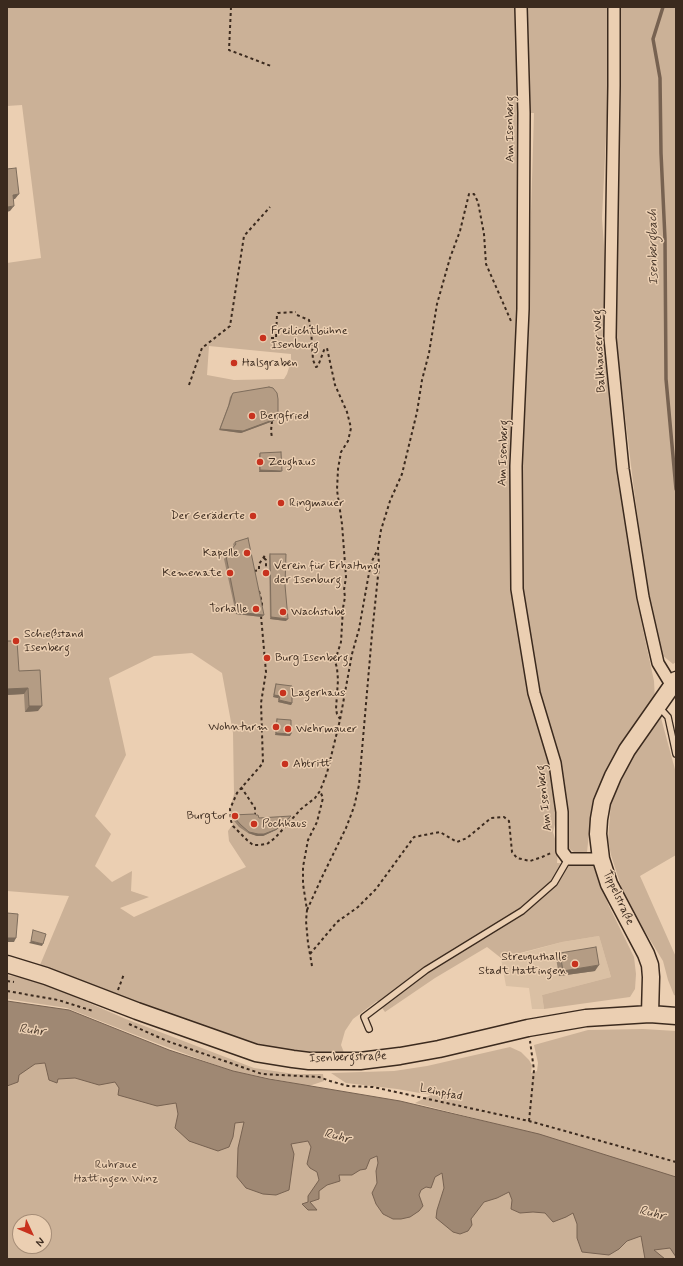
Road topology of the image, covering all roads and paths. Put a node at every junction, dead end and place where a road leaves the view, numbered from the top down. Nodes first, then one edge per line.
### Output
1 (231, 7) edge
2 (521, 7) edge
3 (614, 7) edge
4 (271, 66) dead end
5 (270, 207) dead end
6 (296, 312) dead end
7 (297, 315) dead end
8 (271, 338) dead end
9 (522, 346) junction
10 (189, 385) dead end
11 (272, 417) edge
12 (272, 438) dead end
13 (378, 548) junction
14 (266, 554) dead end
15 (264, 558) junction
16 (266, 571) dead end
17 (251, 572) edge
18 (256, 589) edge
19 (674, 683) edge
20 (658, 706) junction
21 (340, 720) junction
22 (676, 754) edge
23 (241, 787) junction
24 (320, 791) junction
25 (255, 817) edge
26 (565, 855) junction
27 (601, 860) junction
28 (307, 910) junction
29 (310, 954) junction
30 (7, 964) edge
31 (312, 966) dead end
32 (650, 1014) junction
33 (676, 1016) edge
34 (369, 1028) dead end
35 (528, 1028) junction
36 (348, 1086) dead end
37 (529, 1121) junction
38 (676, 1162) edge

1 - 4 path
2 - 9 street, Am Isenberg
3 - 19 street, Balkhauser Weg
5 - 10 path
6 - 8 path
7 - 21 path
9 - 13 path
9 - 26 street, Am Isenberg
11 - 12 path
13 - 21 path
13 - 28 path
14 - 15 path
15 - 16 path
15 - 17 path
18 - 23 path
19 - 20 main road, Tippelstraße
20 - 22 lane
20 - 27 main road, Tippelstraße
21 - 24 path
23 - 24 path
23 - 25 path
24 - 28 path
26 - 27 street
26 - 29 path
26 - 34 lane
27 - 32 main road, Tippelstraße
28 - 29 path
29 - 31 path
30 - 35 main road, Isenbergstraße
32 - 33 main road, Isenbergstraße
32 - 35 main road, Isenbergstraße
35 - 37 path
36 - 37 path, Leinpfad
37 - 38 path, Leinpfad

